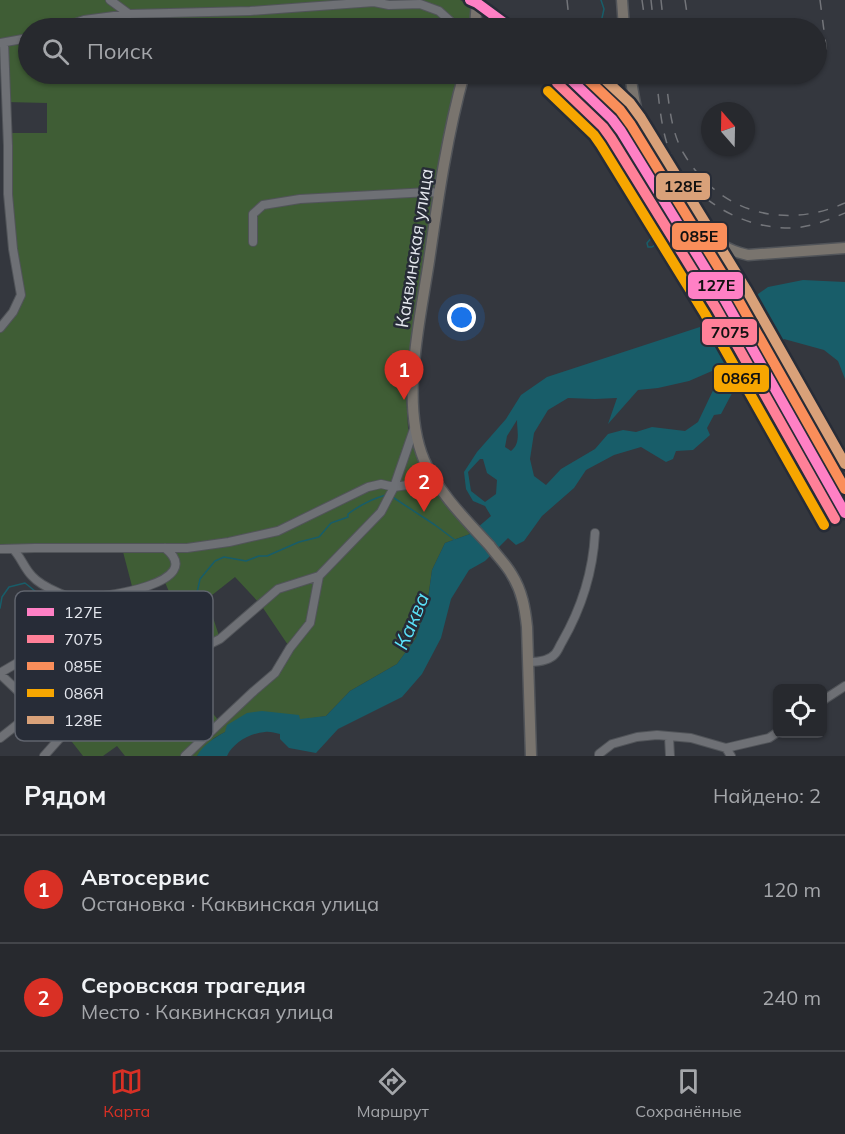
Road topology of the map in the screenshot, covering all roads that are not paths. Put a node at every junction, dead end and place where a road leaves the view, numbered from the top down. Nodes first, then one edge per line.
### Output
1 (110, 0) edge
2 (477, 0) edge
3 (622, 0) edge
4 (129, 14) junction
5 (99, 18) edge
6 (447, 18) edge
7 (476, 18) edge
8 (623, 18) edge
9 (18, 40) edge
10 (2, 43) edge
11 (462, 84) edge
12 (632, 84) edge
13 (4, 146) edge
14 (439, 193) junction
15 (253, 242) dead end
16 (845, 248) edge
17 (0, 328) edge
18 (772, 357) dead end
19 (415, 428) junction
20 (435, 481) junction
21 (845, 483) edge
22 (394, 487) junction
23 (595, 533) dead end
24 (165, 548) junction
25 (0, 549) edge
26 (13, 549) junction
27 (319, 576) junction
28 (56, 591) edge
29 (128, 591) edge
30 (213, 642) edge
31 (529, 662) junction
32 (15, 664) edge
33 (0, 673) edge
34 (845, 686) edge
35 (15, 688) edge
36 (827, 698) edge
37 (15, 726) edge
38 (213, 730) edge
39 (773, 735) edge
40 (669, 737) junction
41 (0, 738) edge
42 (58, 741) edge
43 (201, 741) edge
44 (728, 752) edge
45 (44, 756) edge
46 (185, 756) edge
47 (531, 756) edge
48 (598, 756) edge
49 (670, 756) edge

1 - 4 street
2 - 7 main road
3 - 8 main road
4 - 5 street
4 - 6 street
9 - 10 street
10 - 13 street
11 - 14 main road, Каквинская улица
12 - 16 main road
13 - 17 street
14 - 15 street
14 - 19 main road, Каквинская улица
18 - 21 street
19 - 20 main road, Каквинская улица
19 - 22 street
20 - 22 street
20 - 31 main road, Каквинская улица
22 - 24 street
22 - 27 street
23 - 31 street
24 - 26 street
24 - 29 street
25 - 26 street
26 - 28 street
27 - 30 street
27 - 38 street
31 - 47 main road, Каквинская улица
32 - 33 street
33 - 35 street
34 - 36 street
37 - 41 street
39 - 44 street
40 - 44 street
40 - 48 street
40 - 49 street
42 - 45 street
43 - 46 street

